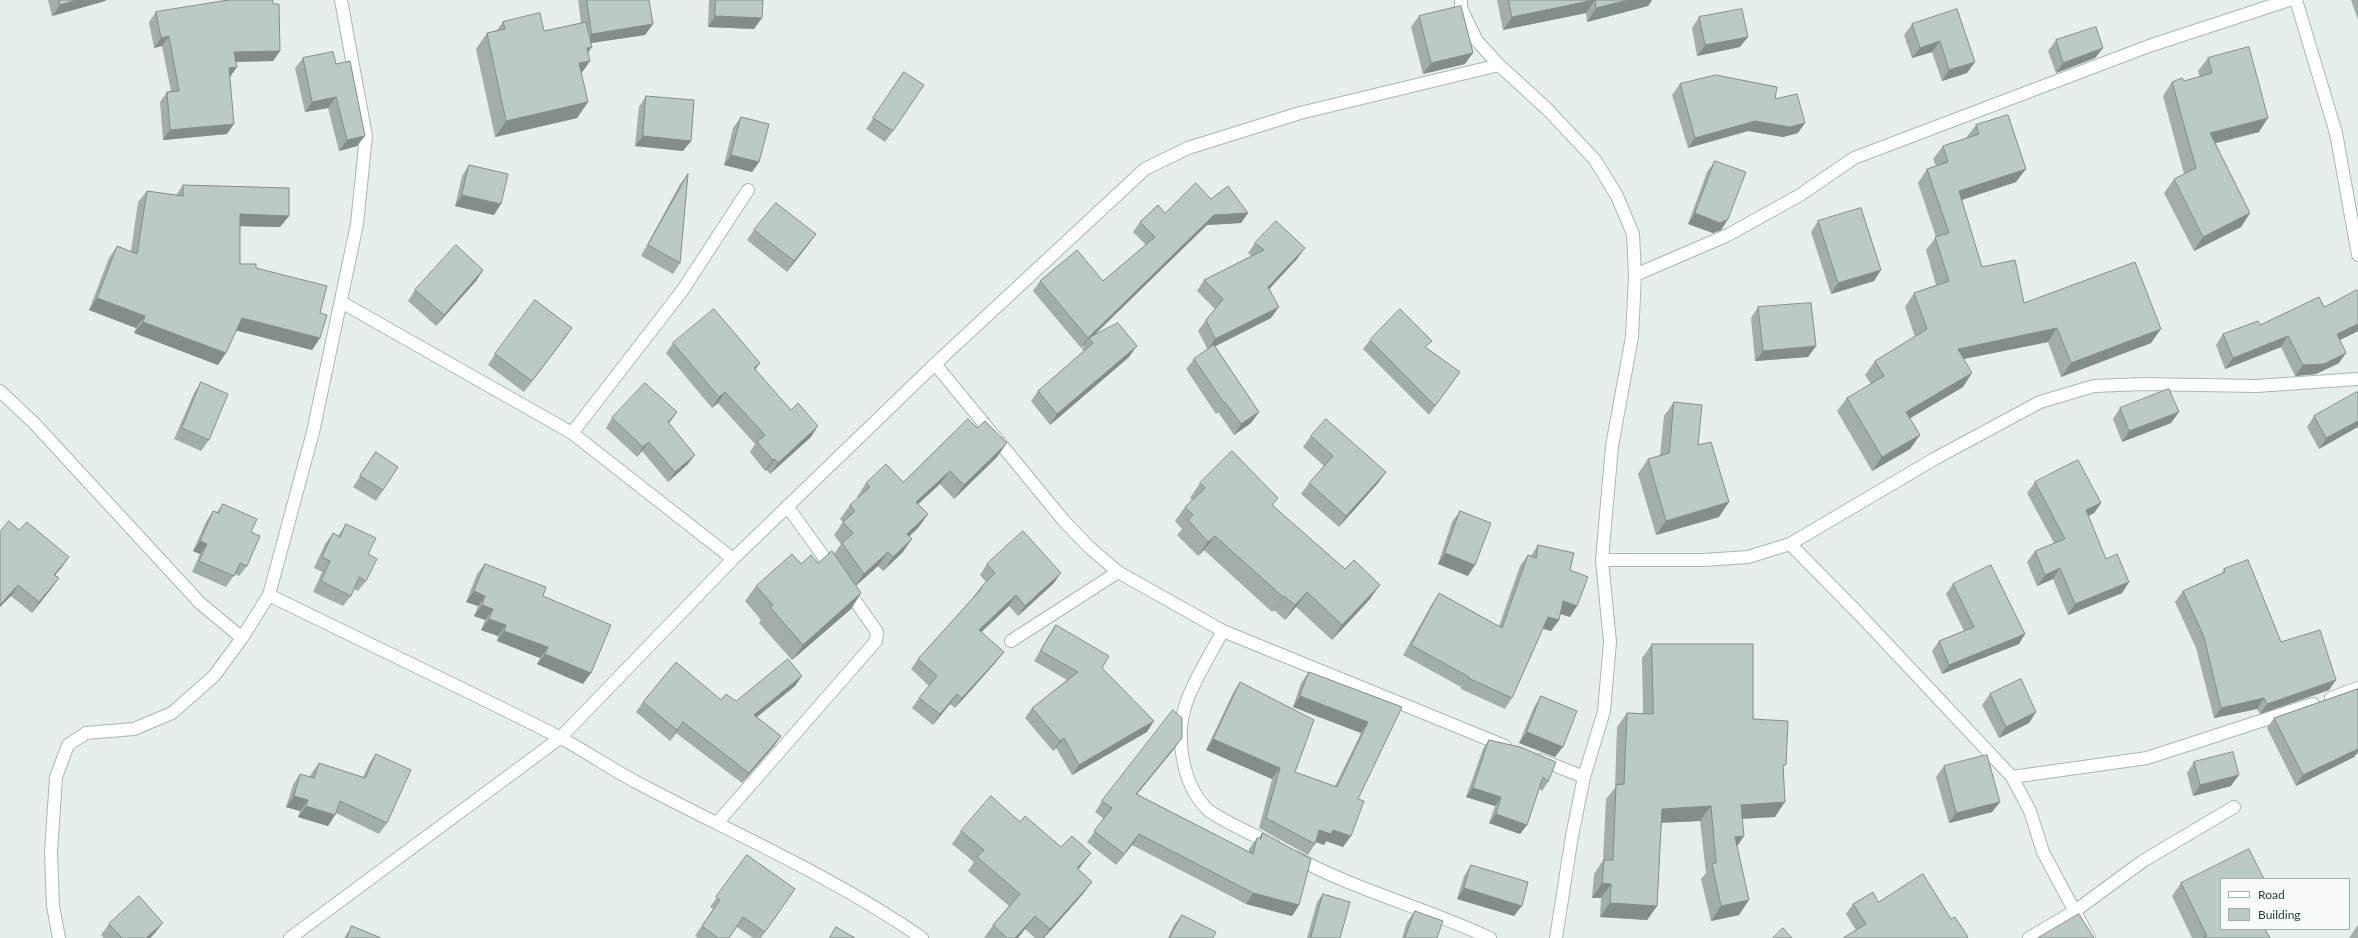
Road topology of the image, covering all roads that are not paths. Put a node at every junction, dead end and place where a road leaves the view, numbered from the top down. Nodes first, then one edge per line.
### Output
1 (341, 0) edge
2 (1461, 0) edge
3 (2289, 0) edge
4 (2296, 0) edge
5 (1498, 65) junction
6 (748, 190) dead end
7 (2358, 255) edge
8 (1635, 275) junction
9 (341, 302) junction
10 (935, 364) junction
11 (2358, 379) edge
12 (0, 391) edge
13 (572, 433) junction
14 (787, 506) junction
15 (1790, 544) junction
16 (733, 559) junction
17 (1602, 560) junction
18 (1118, 572) junction
19 (269, 595) junction
20 (1223, 631) junction
21 (242, 638) junction
22 (1011, 642) dead end
23 (2358, 688) edge
24 (560, 738) junction
25 (1513, 749) edge
26 (1528, 755) edge
27 (1584, 777) junction
28 (2012, 777) junction
29 (2234, 807) dead end
30 (718, 822) junction
31 (2075, 910) junction
32 (59, 938) edge
33 (290, 938) edge
34 (922, 938) edge
35 (1490, 938) edge
36 (1556, 938) edge
37 (2029, 938) edge
38 (2089, 938) edge

1 - 9 street
2 - 5 street
3 - 8 street
4 - 7 street
5 - 8 street
5 - 10 street
6 - 13 street
8 - 17 street
9 - 13 street
9 - 19 street
10 - 14 street
10 - 18 street
11 - 15 street
12 - 21 street
13 - 16 street
14 - 16 street
14 - 30 street
15 - 17 street
15 - 28 street
16 - 24 street
17 - 27 street
18 - 20 street
18 - 22 street
19 - 21 street
19 - 24 street
20 - 25 street
20 - 35 street
21 - 32 street
23 - 28 street
24 - 30 street
24 - 33 street
26 - 27 street
27 - 36 street
28 - 31 street
29 - 31 street
30 - 34 street
31 - 37 street
31 - 38 street

